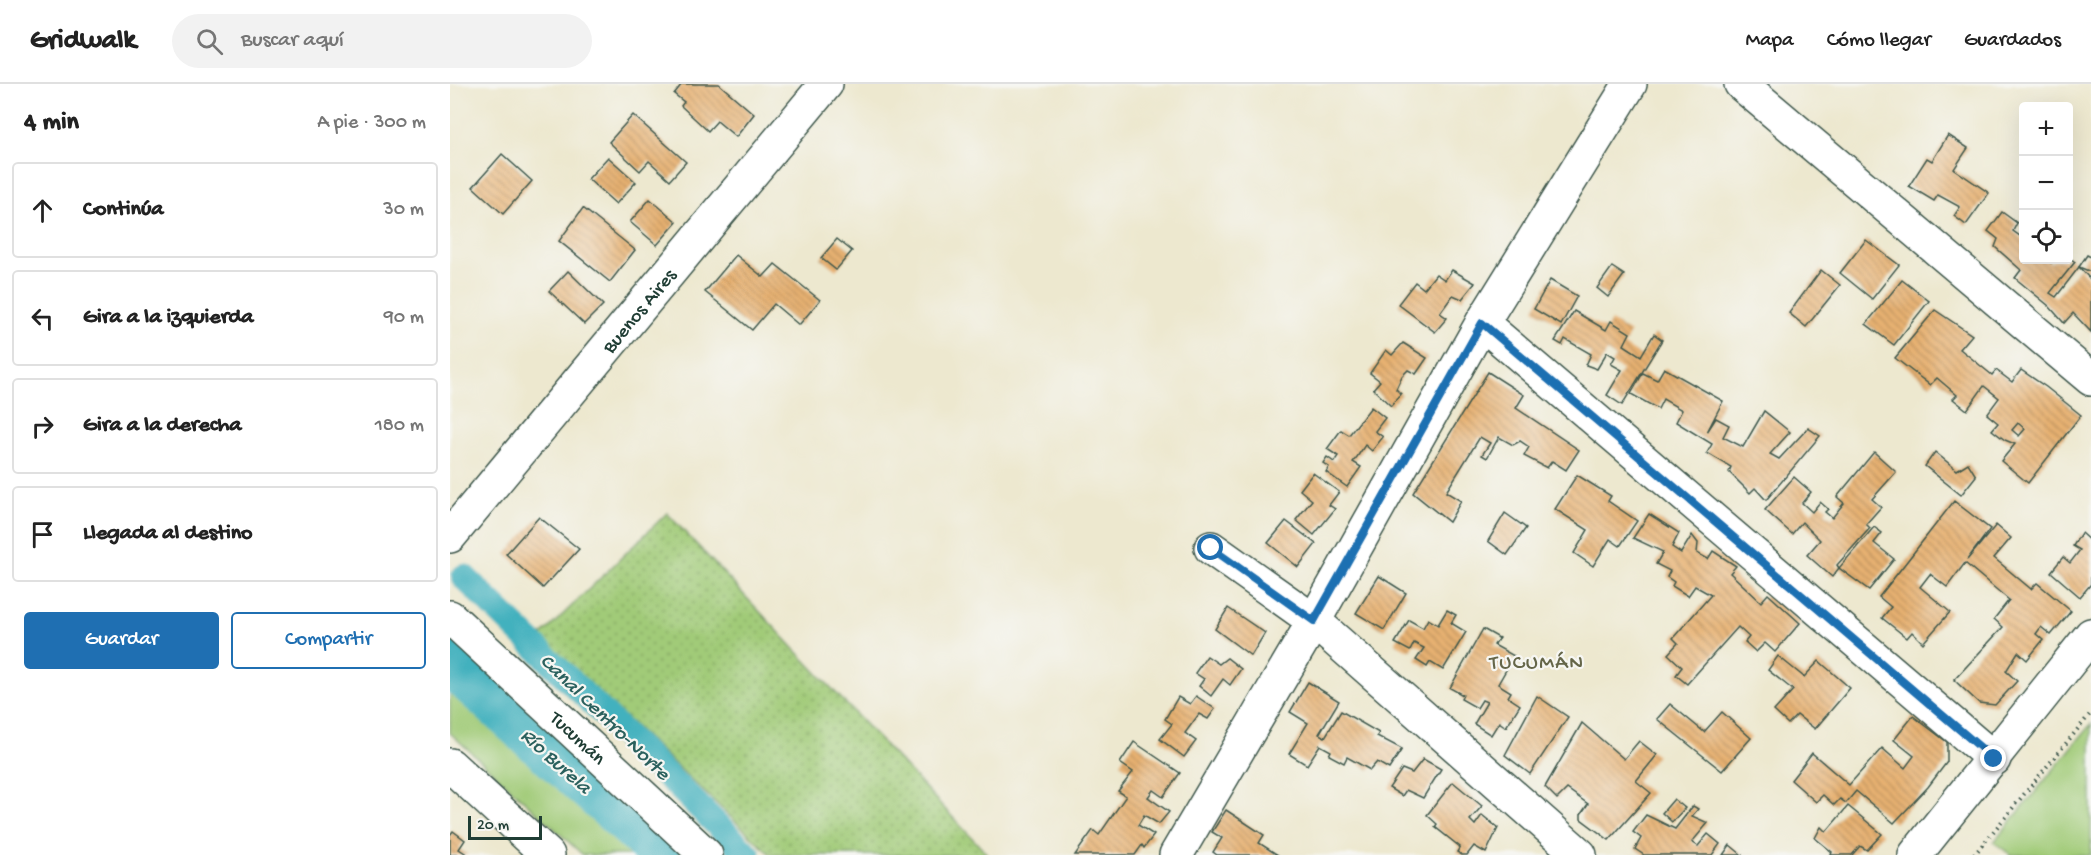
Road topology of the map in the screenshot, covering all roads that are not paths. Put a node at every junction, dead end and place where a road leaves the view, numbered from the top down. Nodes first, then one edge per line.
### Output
1 (826, 84) edge
2 (1630, 84) edge
3 (1741, 84) edge
4 (1482, 323) junction
5 (2091, 379) edge
6 (450, 536) edge
7 (1211, 548) dead end
8 (450, 617) edge
9 (1314, 621) junction
10 (2091, 634) edge
11 (1994, 759) junction
12 (450, 765) edge
13 (702, 854) edge
14 (548, 855) edge
15 (1176, 855) edge
16 (1580, 855) edge
17 (1915, 855) edge

1 - 6 street, Buenos Aires
2 - 4 street
3 - 5 street
4 - 9 street
4 - 11 street
7 - 9 street
8 - 13 street, Tucumán
9 - 15 street
9 - 16 street
10 - 11 street
11 - 17 street
12 - 14 street

